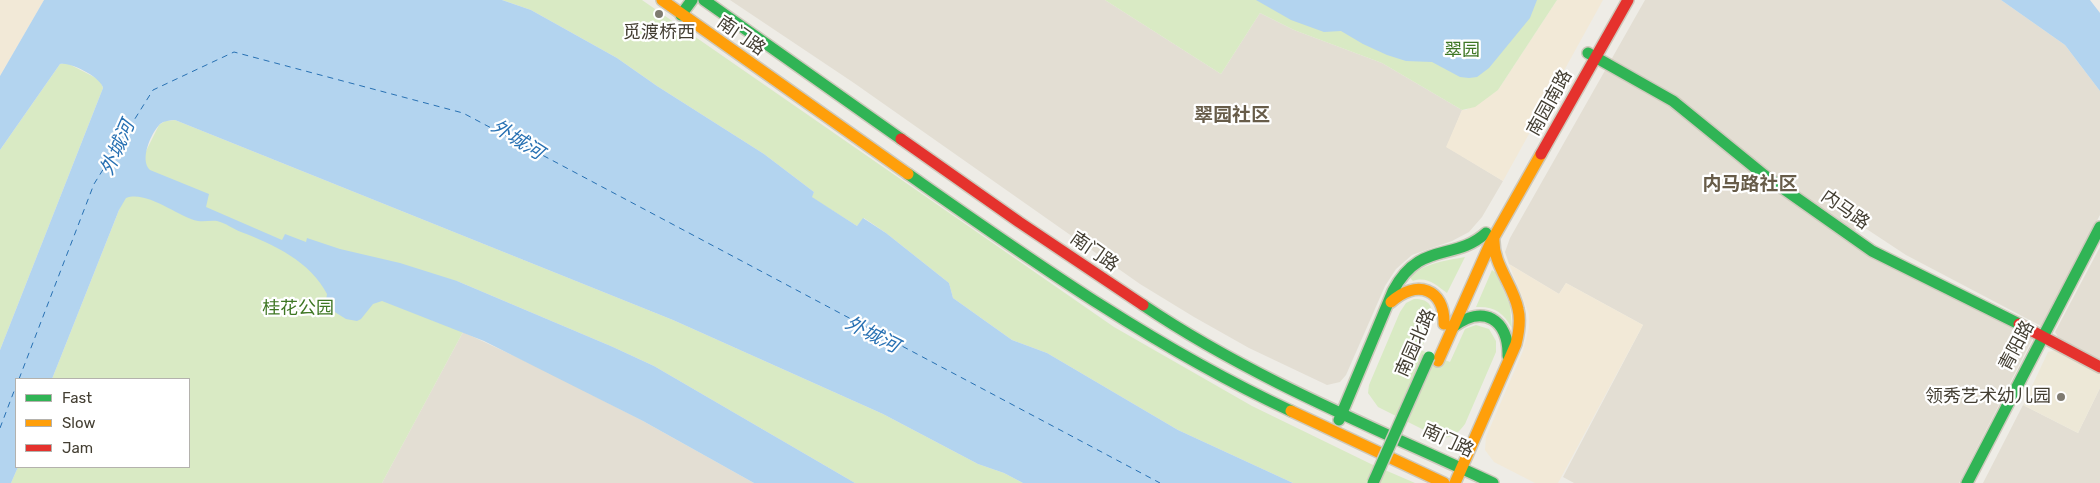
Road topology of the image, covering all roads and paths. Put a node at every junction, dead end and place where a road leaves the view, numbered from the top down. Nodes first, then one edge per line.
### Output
1 (662, 0) edge
2 (692, 0) edge
3 (705, 0) edge
4 (1618, 0) edge
5 (1628, 0) edge
6 (681, 15) junction
7 (692, 22) junction
8 (1592, 55) junction
9 (1498, 221) joint
10 (2100, 227) edge
11 (1490, 235) junction
12 (1386, 310) junction
13 (1448, 326) junction
14 (2042, 335) junction
15 (1434, 359) junction
16 (1507, 365) junction
17 (2100, 368) edge
18 (1343, 412) junction
19 (1334, 433) junction
20 (1462, 467) junction
21 (1373, 483) edge
22 (1384, 483) edge
23 (1444, 483) edge
24 (1455, 483) edge
25 (1493, 483) edge
26 (1967, 483) edge

1 - 6 main road, 南门路
2 - 6 main road
3 - 7 main road
3 - 18 main road, 南门路
4 - 8 main road, 南园南路
5 - 8 main road, 南园南路
6 - 7 main road, 南门路
7 - 19 main road, 南门路
8 - 9 main road, 南园南路
8 - 14 main road, 内马路
9 - 11 main road, 南园北路
10 - 14 main road, 青阳路
11 - 12 main road
11 - 13 main road, 南园北路
11 - 16 main road
12 - 13 main road
12 - 18 main road
13 - 15 main road, 南园北路
13 - 16 main road
14 - 17 main road, 内马路
14 - 26 main road, 青阳路
15 - 21 main road, 南园北路, bridge
15 - 22 main road, 南园北路
16 - 20 main road
18 - 19 main road
18 - 20 main road, 南门路
19 - 23 main road, 南门路
20 - 24 main road
20 - 25 main road, 南门路

